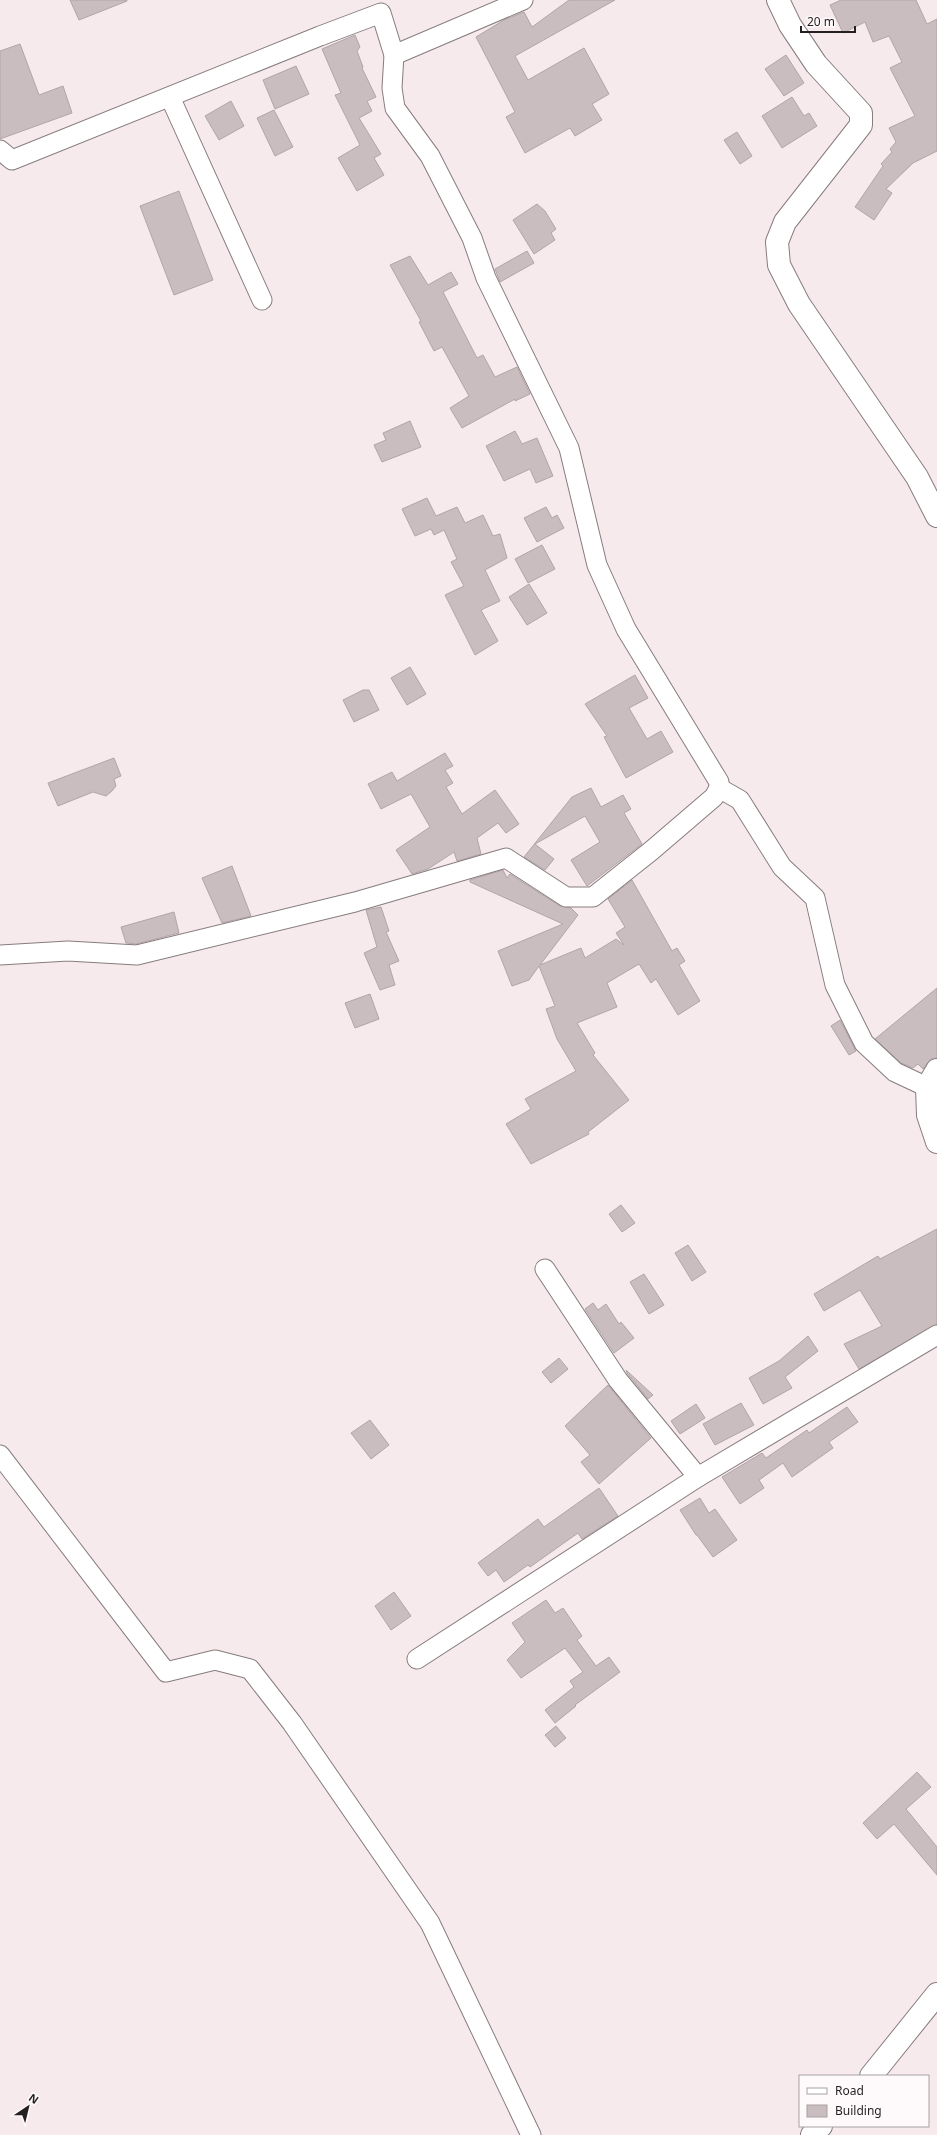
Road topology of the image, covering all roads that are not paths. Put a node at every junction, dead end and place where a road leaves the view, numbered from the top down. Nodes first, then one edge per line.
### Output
1 (523, 0) edge
2 (778, 0) edge
3 (394, 55) junction
4 (170, 97) junction
5 (0, 150) edge
6 (262, 300) dead end
7 (937, 516) edge
8 (719, 788) junction
9 (0, 955) edge
10 (932, 1078) edge
11 (937, 1142) edge
12 (544, 1269) dead end
13 (937, 1334) edge
14 (0, 1455) edge
15 (698, 1477) junction
16 (417, 1659) dead end
17 (937, 1994) edge
18 (872, 2075) edge
19 (820, 2127) edge
20 (531, 2135) edge
21 (812, 2135) edge

1 - 3 street
2 - 7 street
3 - 4 street
3 - 8 street
4 - 5 street
4 - 6 street
8 - 9 street
8 - 10 street
10 - 11 street
12 - 15 street
13 - 15 street
14 - 20 street
15 - 16 street
17 - 18 street
19 - 21 street

